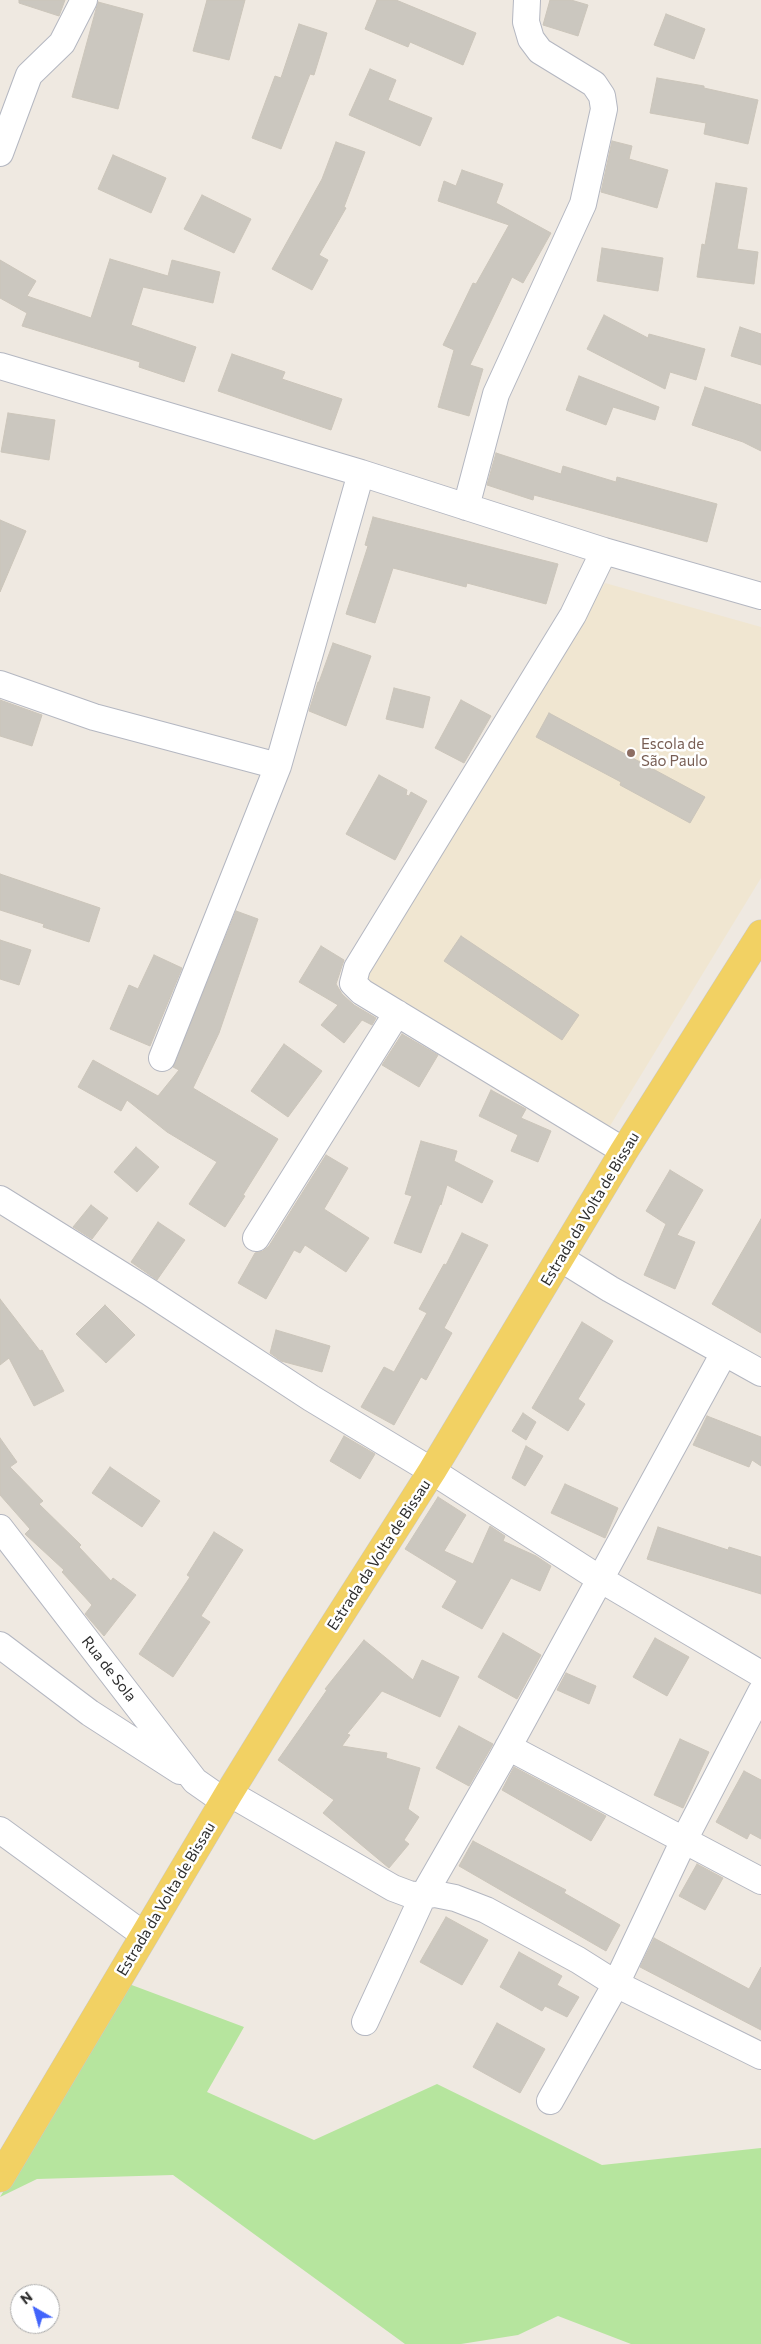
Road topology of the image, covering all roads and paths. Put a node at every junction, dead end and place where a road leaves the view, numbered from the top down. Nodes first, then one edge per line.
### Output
1 (84, 0) edge
2 (527, 0) edge
3 (0, 152) edge
4 (0, 366) edge
5 (361, 473) junction
6 (466, 507) junction
7 (604, 551) junction
8 (761, 596) edge
9 (0, 684) edge
10 (278, 766) junction
11 (761, 934) edge
12 (397, 1013) junction
13 (162, 1058) dead end
14 (624, 1151) junction
15 (0, 1199) edge
16 (256, 1238) dead end
17 (560, 1258) junction
18 (724, 1352) junction
19 (761, 1373) edge
20 (432, 1471) junction
21 (0, 1528) edge
22 (600, 1579) junction
23 (0, 1645) edge
24 (761, 1674) edge
25 (761, 1692) edge
26 (508, 1747) junction
27 (195, 1781) junction
28 (227, 1797) junction
29 (0, 1830) edge
30 (684, 1840) junction
31 (761, 1881) edge
32 (423, 1896) junction
33 (144, 1935) junction
34 (616, 1984) junction
35 (365, 2022) dead end
36 (761, 2056) edge
37 (550, 2101) dead end
38 (0, 2178) edge

1 - 3 street
2 - 6 street
4 - 5 street
5 - 6 street
5 - 10 street
6 - 7 street
7 - 8 street
7 - 12 street
9 - 10 street
10 - 13 street
11 - 14 main road, Estrada da Volta de Bissau
12 - 14 street
12 - 16 street
14 - 17 main road, Estrada da Volta de Bissau
15 - 20 street
17 - 18 street
17 - 20 main road, Estrada da Volta de Bissau
18 - 19 street
18 - 22 street
20 - 22 street
20 - 28 main road, Estrada da Volta de Bissau
21 - 27 street, Rua de Sola
22 - 24 street
22 - 26 street
23 - 27 street
25 - 30 street
26 - 30 street
26 - 32 street
27 - 28 street, Rua de Sola
28 - 32 street, Rua de Sola
28 - 33 main road, Estrada da Volta de Bissau
29 - 33 street
30 - 31 street
30 - 34 street
32 - 34 street, Rua de Sola
32 - 35 street
33 - 38 main road, Estrada da Volta de Bissau
34 - 36 street, Rua de Sola
34 - 37 street

